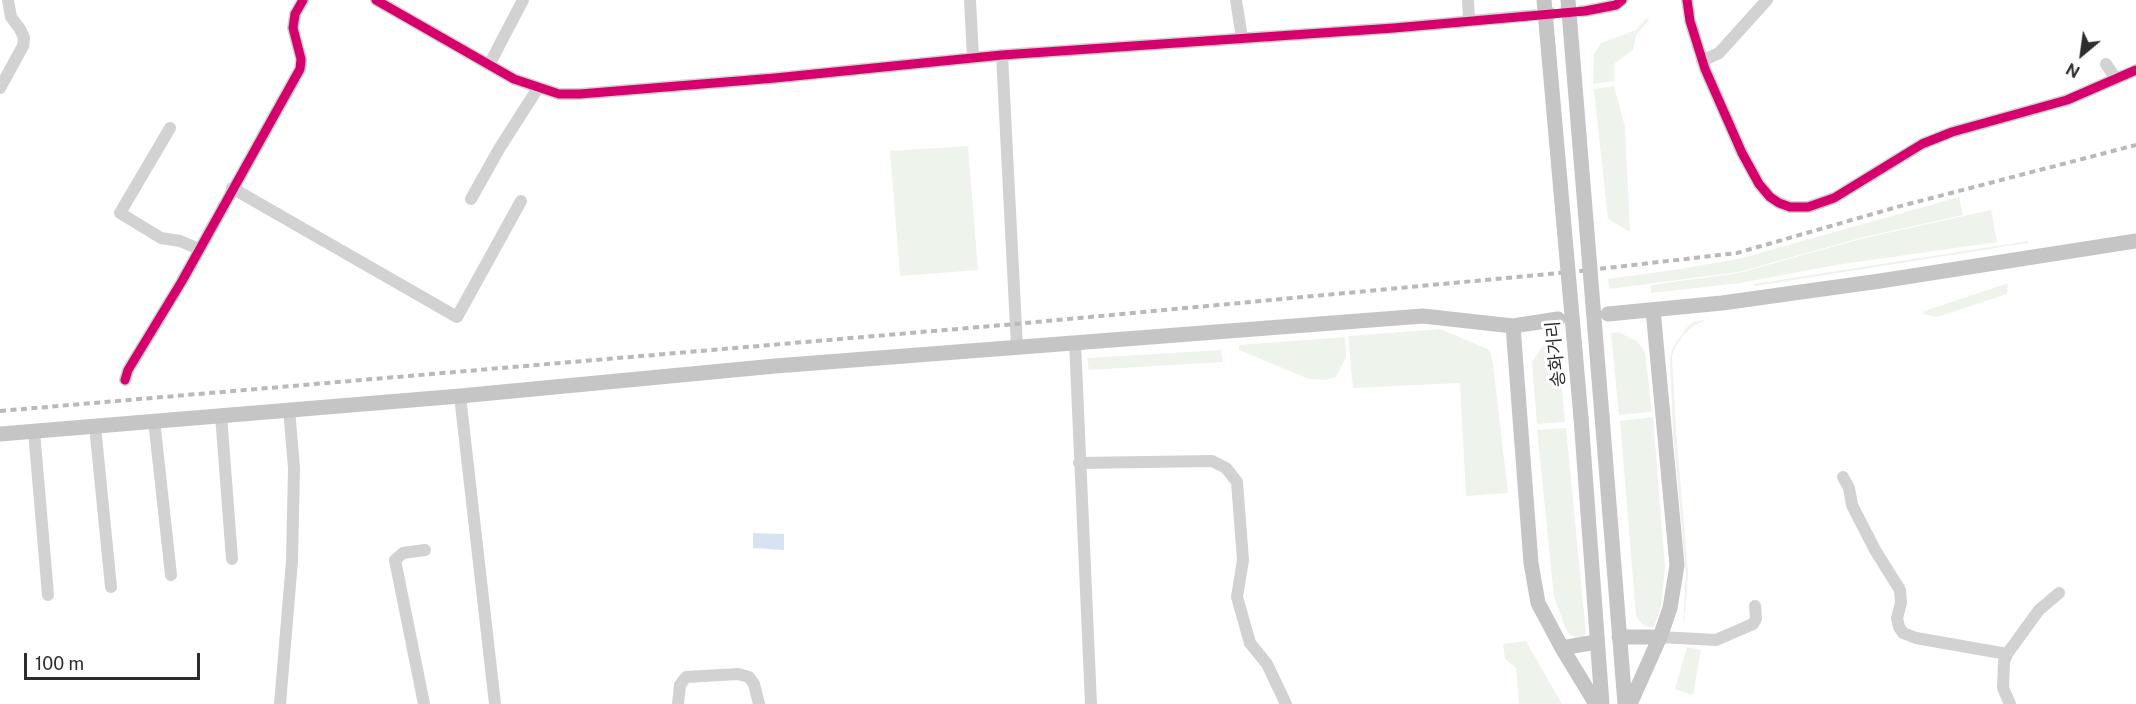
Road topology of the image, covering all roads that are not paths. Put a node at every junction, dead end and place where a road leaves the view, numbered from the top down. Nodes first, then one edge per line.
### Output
1 (8, 0) edge
2 (303, 0) edge
3 (376, 0) edge
4 (523, 0) edge
5 (970, 0) edge
6 (1236, 0) edge
7 (1468, 0) edge
8 (1544, 0) edge
9 (1568, 0) edge
10 (1622, 0) edge
11 (1687, 0) edge
12 (1767, 0) edge
13 (1585, 11) tunnel mouth
14 (1525, 16) tunnel mouth
15 (1469, 20) junction
16 (1242, 38) junction
17 (1002, 55) junction
18 (973, 58) junction
19 (1702, 61) junction
20 (2106, 64) dead end
21 (489, 65) junction
22 (2136, 70) edge
23 (2116, 79) junction
24 (538, 87) junction
25 (0, 88) edge
26 (170, 128) dead end
27 (232, 188) junction
28 (471, 199) dead end
29 (521, 201) dead end
30 (2136, 241) edge
31 (199, 249) junction
32 (1653, 310) junction
33 (1608, 314) dead end
34 (1558, 319) dead end
35 (1513, 326) junction
36 (1075, 342) junction
37 (1017, 347) junction
38 (125, 380) dead end
39 (460, 396) junction
40 (289, 409) junction
41 (221, 415) junction
42 (154, 420) junction
43 (94, 426) junction
44 (34, 431) junction
45 (0, 434) edge
46 (1079, 463) junction
47 (1843, 477) dead end
48 (425, 549) dead end
49 (232, 559) dead end
50 (171, 575) dead end
51 (111, 587) dead end
52 (2059, 593) dead end
53 (48, 595) dead end
54 (1755, 606) dead end
55 (1619, 637) junction
56 (1660, 637) junction
57 (1596, 642) junction
58 (1562, 648) junction
59 (2007, 654) junction
60 (280, 704) edge
61 (423, 704) edge
62 (495, 704) edge
63 (678, 704) edge
64 (759, 704) edge
65 (1091, 704) edge
66 (1286, 704) edge
67 (1596, 704) edge
68 (1602, 704) edge
69 (1625, 704) edge
70 (1630, 704) edge
71 (2010, 704) edge

1 - 25 street
2 - 27 street
3 - 21 street
4 - 21 street
5 - 18 street
6 - 16 street
7 - 15 street
8 - 57 main road, 송화거리, bridge
9 - 55 main road, bridge
10 - 13 street
11 - 19 street
12 - 19 street
14 - 15 street
15 - 16 street
16 - 17 street
17 - 18 street
17 - 37 street
18 - 24 street
19 - 23 street
20 - 23 street
21 - 24 street
22 - 23 street
24 - 28 street
26 - 31 street
27 - 29 street
27 - 31 street
30 - 32 main road
31 - 38 street
32 - 33 main road
32 - 56 main road
34 - 35 main road
35 - 36 main road
35 - 58 main road
36 - 37 main road
36 - 46 street
37 - 39 main road
39 - 40 main road
39 - 62 street
40 - 41 main road
40 - 60 street
41 - 42 main road
41 - 49 street
42 - 43 main road
42 - 50 street
43 - 44 main road
43 - 51 street
44 - 45 main road
44 - 53 street
46 - 65 street
46 - 66 street
47 - 59 street
48 - 61 street
52 - 59 street
54 - 56 street
55 - 56 main road
55 - 69 main road
56 - 70 main road
57 - 58 main road
57 - 68 main road, 송화거리
58 - 67 main road
59 - 71 street
63 - 64 street

